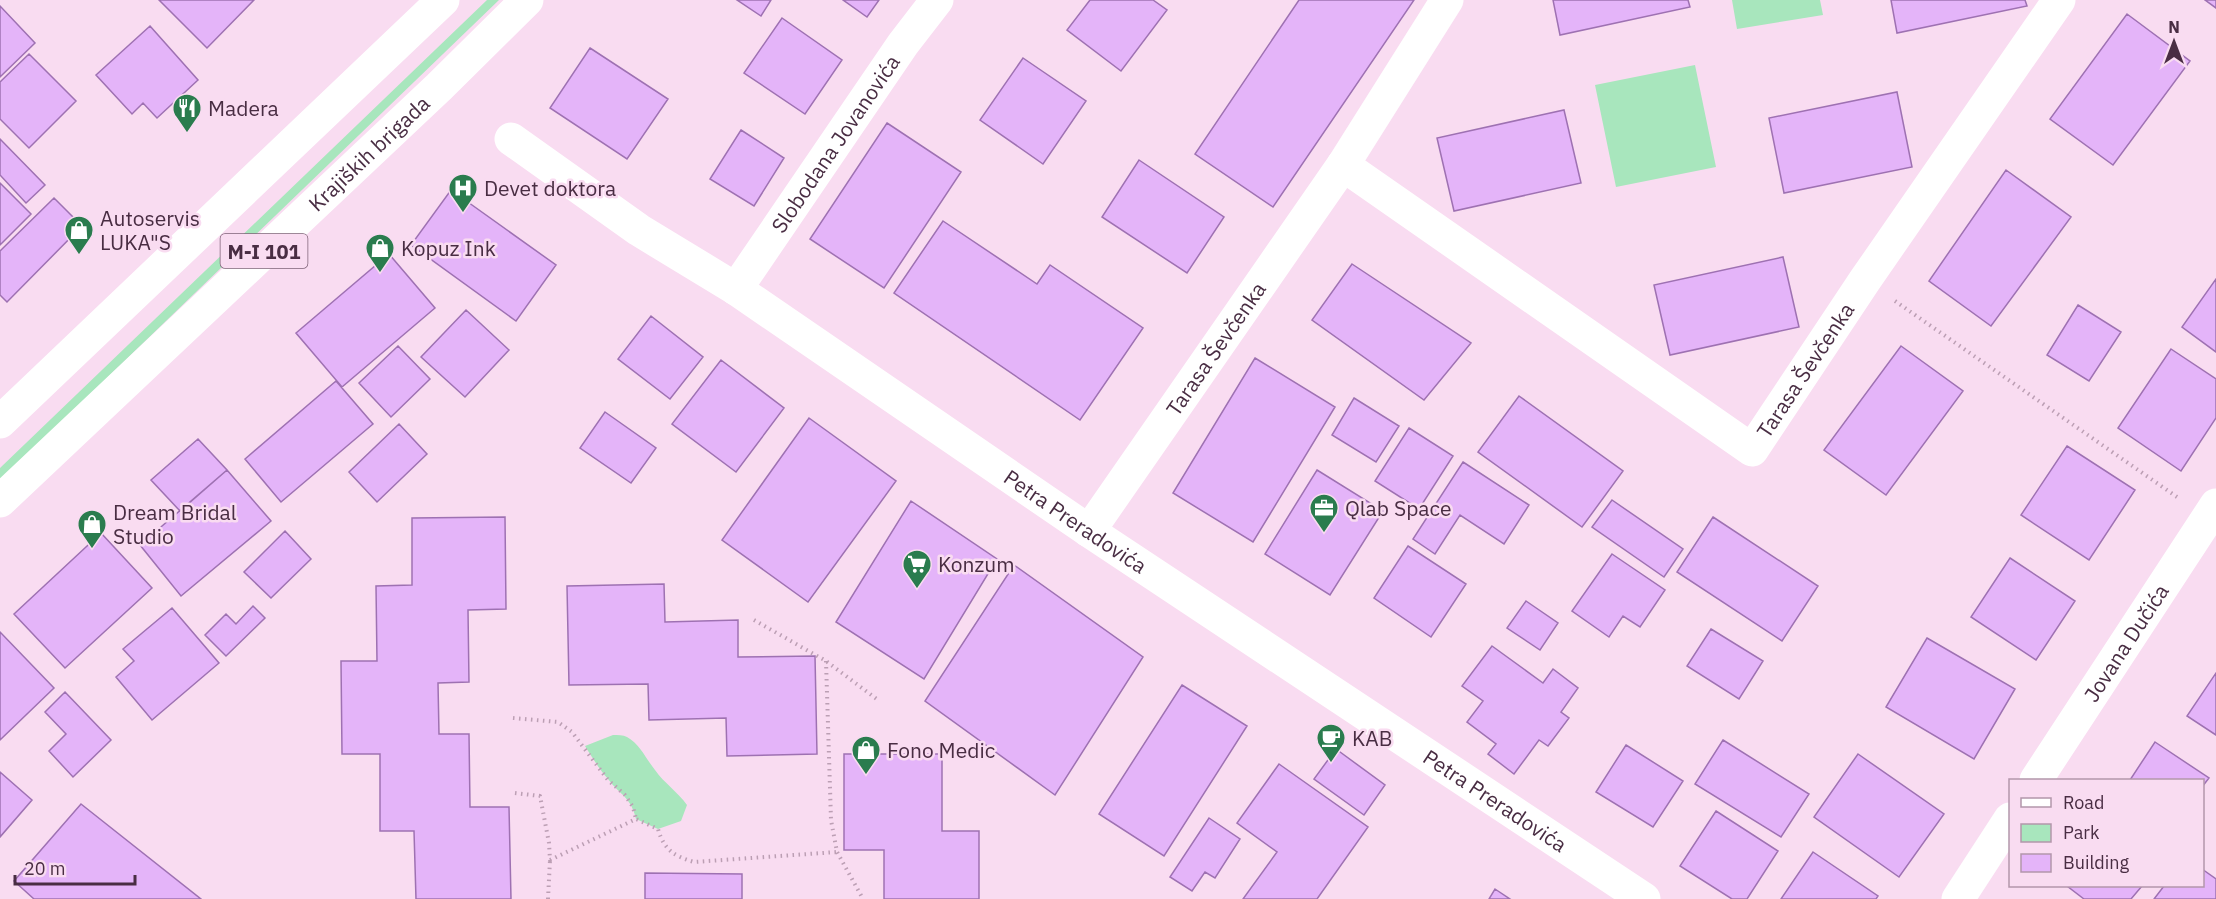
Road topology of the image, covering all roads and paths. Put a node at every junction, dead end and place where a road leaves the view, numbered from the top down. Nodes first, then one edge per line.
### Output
1 (443, 0) edge
2 (527, 0) edge
3 (937, 0) edge
4 (1448, 0) edge
5 (2059, 0) edge
6 (511, 139) dead end
7 (1343, 165) junction
8 (1865, 280) junction
9 (736, 289) junction
10 (0, 422) edge
11 (0, 501) edge
12 (2212, 511) edge
13 (1089, 531) junction
14 (754, 620) dead end
15 (826, 661) junction
16 (878, 700) dead end
17 (513, 718) dead end
18 (2037, 779) edge
19 (514, 793) dead end
20 (636, 819) junction
21 (2009, 821) edge
22 (837, 852) junction
23 (550, 860) junction
24 (548, 899) edge
25 (863, 899) edge
26 (1644, 899) edge
27 (1958, 899) edge

1 - 10 street, M-I 101
2 - 11 street, Krajiških brigada / M-I 101
3 - 9 street, Slobodana Jovanovića
4 - 7 street, Tarasa Ševčenka
5 - 8 street, Tarasa Ševčenka
6 - 9 street, Petra Preradovića
7 - 8 street, Tarasa Ševčenka
7 - 13 street, Tarasa Ševčenka
8 - 12 path
9 - 13 street, Petra Preradovića
12 - 18 street, Jovana Dučića
13 - 26 street, Petra Preradovića
14 - 15 path
15 - 16 path
15 - 22 path
17 - 20 path
19 - 23 path
20 - 22 path
20 - 23 path
21 - 27 street
22 - 25 path
23 - 24 path

